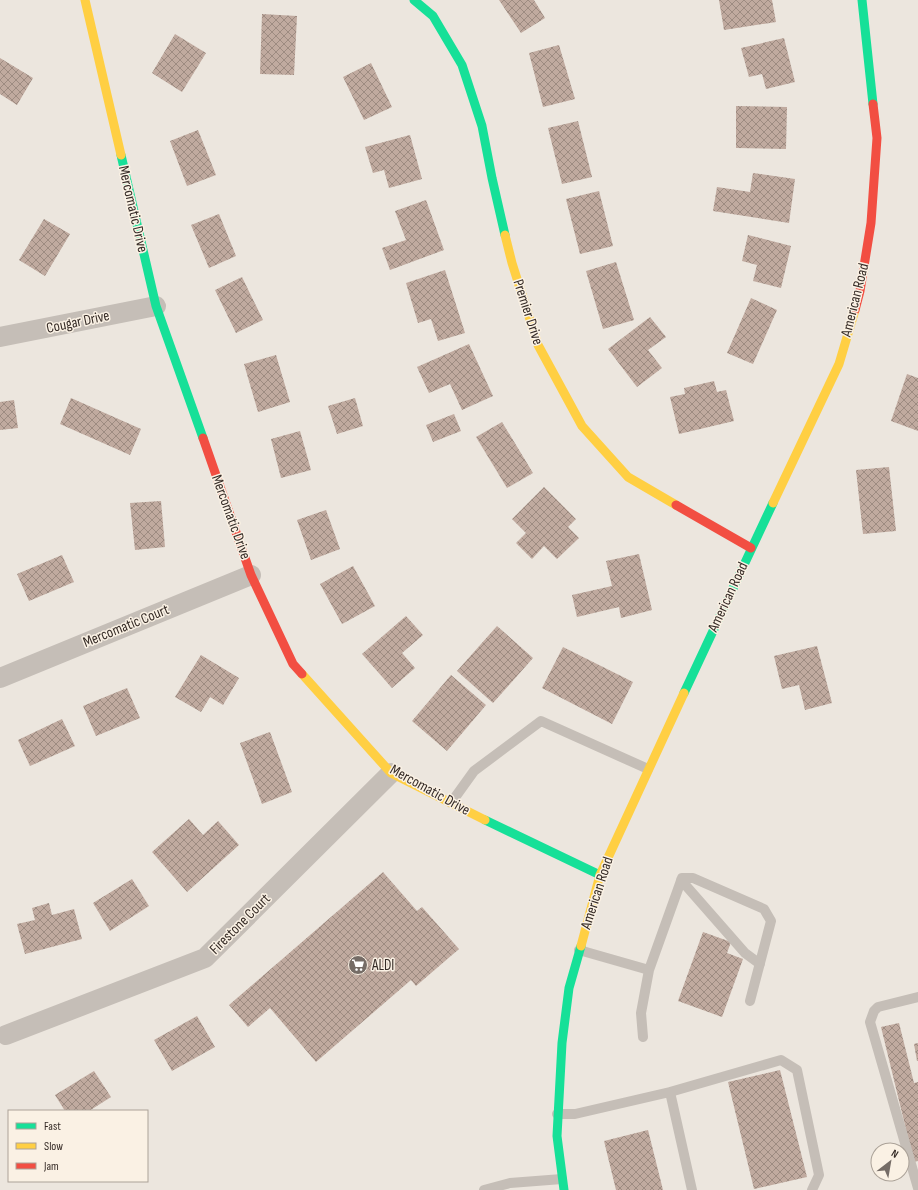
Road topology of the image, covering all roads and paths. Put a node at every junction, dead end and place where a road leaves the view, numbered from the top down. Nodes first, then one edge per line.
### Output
1 (85, 0) edge
2 (414, 0) edge
3 (862, 0) edge
4 (156, 306) junction
5 (0, 337) edge
6 (751, 548) junction
7 (251, 575) junction
8 (0, 678) edge
9 (648, 769) junction
10 (392, 773) junction
11 (451, 803) junction
12 (600, 875) junction
13 (681, 880) junction
14 (579, 950) junction
15 (760, 964) junction
16 (649, 970) junction
17 (918, 997) edge
18 (750, 1001) dead end
19 (6, 1035) dead end
20 (643, 1037) dead end
21 (670, 1092) junction
22 (557, 1114) junction
23 (916, 1175) edge
24 (562, 1179) junction
25 (511, 1187) edge
26 (918, 1188) edge
27 (484, 1190) edge
28 (564, 1190) edge
29 (692, 1190) edge
30 (812, 1190) edge

1 - 4 street, Mercomatic Drive
2 - 6 street, Premier Drive
3 - 6 street, American Road
4 - 5 street, Cougar Drive
4 - 7 street, Mercomatic Drive
6 - 9 street, American Road
7 - 8 street, Mercomatic Court
7 - 10 street, Mercomatic Drive
9 - 11 lane
9 - 12 street, American Road
10 - 11 street, Mercomatic Drive
10 - 19 street, Firestone Court
11 - 12 street, Mercomatic Drive
12 - 14 street, American Road
13 - 15 lane
13 - 15 lane
13 - 16 lane
14 - 16 lane
14 - 22 street, American Road
15 - 18 lane
16 - 20 lane
17 - 23 lane
21 - 22 lane
21 - 29 lane
21 - 30 lane
22 - 24 street, American Road
23 - 26 lane
24 - 25 lane
24 - 28 street, American Road
25 - 27 lane

